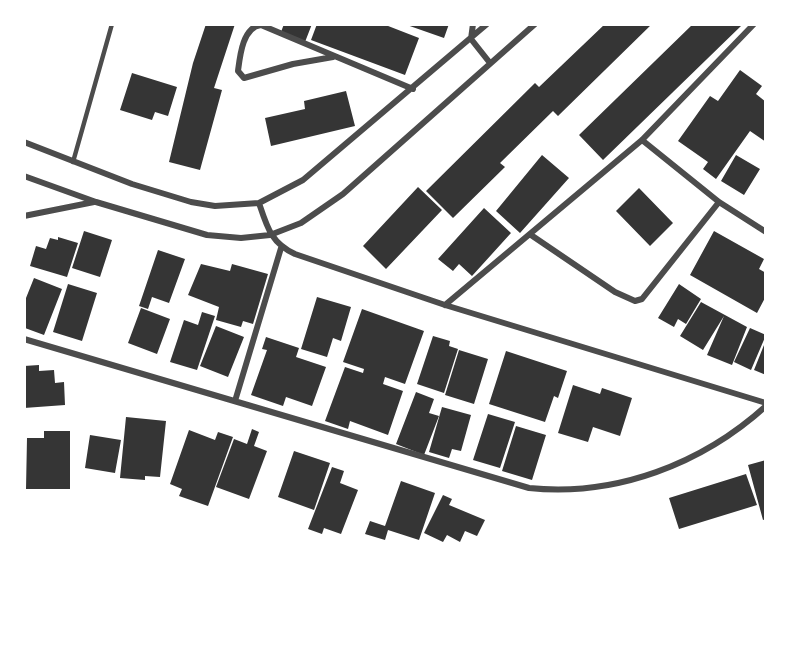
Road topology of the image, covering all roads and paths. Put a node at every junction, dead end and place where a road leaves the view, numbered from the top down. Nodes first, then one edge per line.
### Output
1 (112, 24) edge
2 (473, 24) edge
3 (487, 24) edge
4 (535, 24) edge
5 (754, 24) edge
6 (471, 39) junction
7 (333, 57) junction
8 (490, 63) junction
9 (413, 89) junction
10 (642, 140) junction
11 (24, 142) edge
12 (73, 162) junction
13 (24, 176) edge
14 (96, 202) junction
15 (718, 202) junction
16 (259, 203) junction
17 (24, 216) edge
18 (766, 232) edge
19 (270, 235) junction
20 (531, 235) junction
21 (281, 248) junction
22 (445, 305) junction
23 (24, 339) edge
24 (235, 401) junction
25 (766, 405) edge

1 - 12 lane
2 - 6 street
3 - 6 street
4 - 8 street
5 - 10 street
6 - 8 street
6 - 9 street
7 - 7 street
7 - 9 street
8 - 19 street
9 - 16 street
10 - 15 street
10 - 20 street
11 - 12 street
12 - 16 street
13 - 14 street
14 - 17 street
14 - 19 street
15 - 18 street
15 - 20 street
16 - 19 street
19 - 21 street
20 - 22 street
21 - 22 street
21 - 24 street
22 - 25 street
23 - 24 street
24 - 25 street

